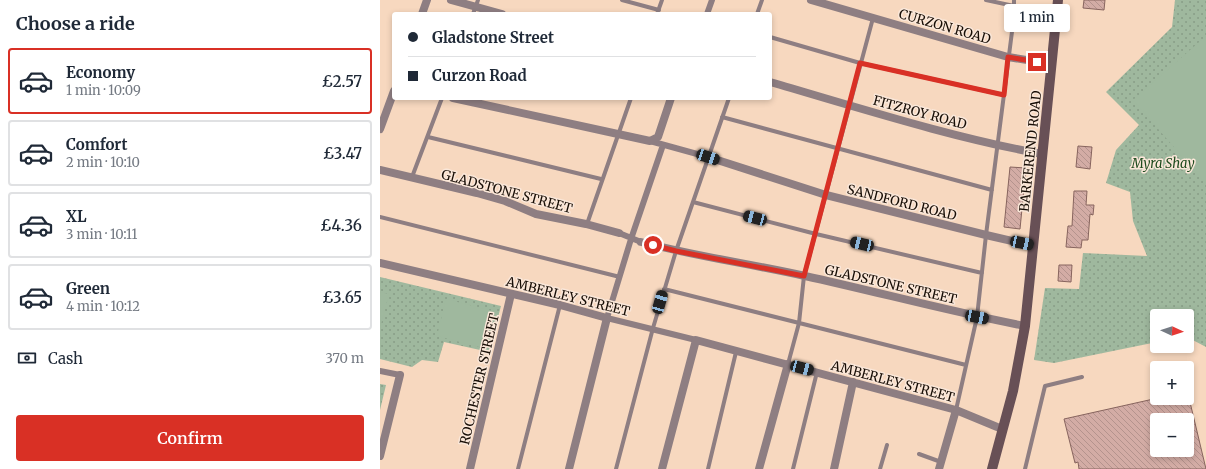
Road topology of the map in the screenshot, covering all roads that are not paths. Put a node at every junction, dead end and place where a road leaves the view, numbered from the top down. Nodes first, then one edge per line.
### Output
1 (427, 0) edge
2 (451, 0) edge
3 (622, 0) edge
4 (662, 0) edge
5 (712, 0) edge
6 (762, 0) edge
7 (811, 0) edge
8 (986, 0) edge
9 (1014, 0) edge
10 (1058, 0) edge
11 (1014, 6) junction
12 (476, 7) edge
13 (423, 12) edge
14 (495, 12) edge
15 (658, 12) edge
16 (708, 12) edge
17 (759, 12) edge
18 (873, 18) junction
19 (772, 38) edge
20 (1008, 57) junction
21 (860, 63) junction
22 (1051, 64) junction
23 (772, 83) edge
24 (1004, 95) junction
25 (392, 96) edge
26 (441, 100) edge
27 (462, 100) edge
28 (630, 100) edge
29 (670, 100) edge
30 (728, 100) edge
31 (849, 105) junction
32 (722, 117) junction
33 (380, 129) edge
34 (618, 134) junction
35 (428, 137) junction
36 (654, 139) junction
37 (663, 145) junction
38 (998, 146) junction
39 (838, 149) junction
40 (1042, 154) junction
41 (708, 157) junction
42 (380, 170) edge
43 (412, 178) junction
44 (601, 179) junction
45 (992, 190) junction
46 (826, 195) junction
47 (693, 202) junction
48 (380, 217) edge
49 (586, 224) junction
50 (619, 233) joint
51 (816, 234) junction
52 (986, 235) junction
53 (631, 239) junction
54 (641, 242) joint
55 (1034, 246) junction
56 (676, 251) junction
57 (380, 263) edge
58 (982, 273) junction
59 (804, 276) junction
60 (621, 277) junction
61 (664, 288) junction
62 (511, 294) junction
63 (560, 305) junction
64 (977, 317) junction
65 (607, 318) junction
66 (799, 324) junction
67 (1025, 326) junction
68 (653, 328) junction
69 (696, 340) junction
70 (736, 352) junction
71 (788, 364) junction
72 (966, 365) junction
73 (380, 371) edge
74 (817, 372) junction
75 (400, 375) joint
76 (1082, 377) dead end
77 (853, 382) junction
78 (956, 410) junction
79 (1002, 429) junction
80 (887, 445) dead end
81 (919, 454) dead end
82 (380, 456) edge
83 (940, 465) edge
84 (470, 469) edge
85 (518, 469) edge
86 (569, 469) edge
87 (616, 469) edge
88 (662, 469) edge
89 (708, 469) edge
90 (759, 469) edge
91 (793, 469) edge
92 (834, 469) edge
93 (880, 469) edge
94 (992, 469) edge
95 (1025, 469) edge

1 - 13 street
2 - 12 street
3 - 15 lane
4 - 15 lane
5 - 16 street
6 - 17 lane
7 - 18 street, CURZON ROAD
8 - 11 lane
9 - 11 lane
10 - 22 main road, BARKEREND ROAD
11 - 20 lane
12 - 14 street
18 - 20 street, CURZON ROAD
18 - 21 lane
19 - 21 lane
20 - 22 street, CURZON ROAD
20 - 24 lane
21 - 24 lane
21 - 31 lane
22 - 40 main road, BARKEREND ROAD
23 - 31 street, FITZROY ROAD
24 - 38 lane
25 - 33 street
26 - 35 lane
27 - 34 street, SANDFORD ROAD
28 - 34 lane
29 - 36 street
30 - 32 lane
31 - 38 street, FITZROY ROAD
31 - 39 lane
32 - 39 lane
32 - 41 lane
34 - 36 street, SANDFORD ROAD
34 - 44 lane
35 - 43 lane
35 - 44 lane
36 - 37 street, SANDFORD ROAD
37 - 41 street, SANDFORD ROAD
37 - 53 street
38 - 40 street, FITZROY ROAD
38 - 45 lane
39 - 45 lane
39 - 46 lane
40 - 55 main road, BARKEREND ROAD
41 - 46 street, SANDFORD ROAD
41 - 47 lane
42 - 43 street, GLADSTONE STREET
43 - 49 street, GLADSTONE STREET
44 - 49 lane
45 - 52 lane
46 - 51 lane
46 - 52 street, SANDFORD ROAD
47 - 51 lane
47 - 56 lane
48 - 60 lane
49 - 50 street, GLADSTONE STREET
50 - 53 street, GLADSTONE STREET
51 - 58 lane
51 - 59 lane
52 - 55 street, SANDFORD ROAD
52 - 58 lane
53 - 54 street, GLADSTONE STREET
53 - 60 street
54 - 56 street, GLADSTONE STREET
55 - 67 main road, BARKEREND ROAD
56 - 59 street, GLADSTONE STREET
56 - 61 lane
57 - 62 street, AMBERLEY STREET
58 - 64 lane
59 - 64 street, GLADSTONE STREET
59 - 66 lane
60 - 65 street
61 - 66 lane
61 - 68 lane
62 - 63 street, AMBERLEY STREET
62 - 84 street, ROCHESTER STREET
63 - 65 street, AMBERLEY STREET
63 - 85 lane
64 - 67 street, GLADSTONE STREET
64 - 72 lane
65 - 68 street, AMBERLEY STREET
65 - 86 street
66 - 71 lane
66 - 72 lane
67 - 79 main road, BARKEREND ROAD
68 - 69 street, AMBERLEY STREET
68 - 87 lane
69 - 70 street, AMBERLEY STREET
69 - 88 street
70 - 71 street, AMBERLEY STREET
70 - 89 lane
71 - 74 street, AMBERLEY STREET
71 - 90 street
72 - 78 lane
73 - 75 street
74 - 77 street, AMBERLEY STREET
74 - 91 lane
75 - 82 street
76 - 95 lane
77 - 78 street, AMBERLEY STREET
77 - 92 street
78 - 79 street, AMBERLEY STREET
78 - 83 street
79 - 94 main road, BARKEREND ROAD
80 - 93 lane
81 - 83 lane

